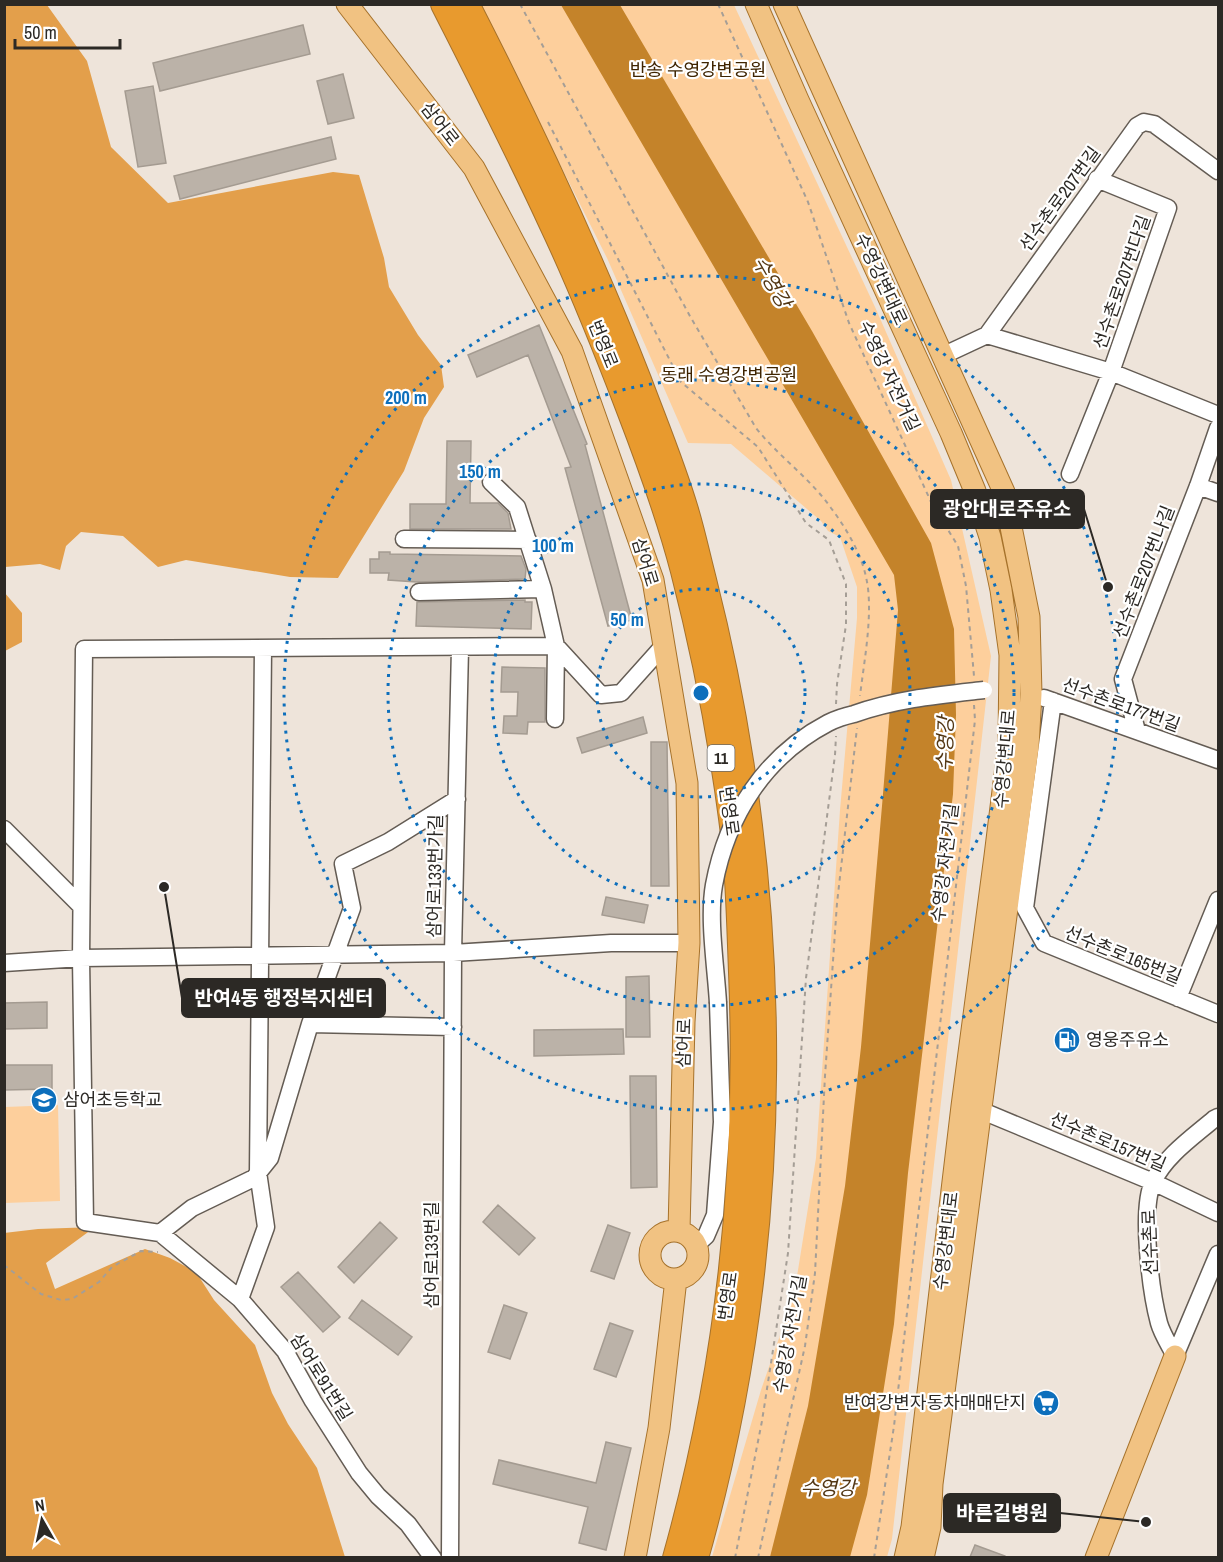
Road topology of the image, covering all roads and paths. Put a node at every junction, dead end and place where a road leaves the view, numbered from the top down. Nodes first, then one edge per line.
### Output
1 (347, 4) edge
2 (443, 4) edge
3 (467, 4) edge
4 (520, 4) edge
5 (718, 4) edge
6 (756, 4) edge
7 (784, 4) edge
8 (1218, 171) edge
9 (1097, 179) junction
10 (987, 335) junction
11 (942, 356) junction
12 (1111, 372) junction
13 (1218, 415) edge
14 (1218, 428) edge
15 (1070, 474) dead end
16 (491, 482) dead end
17 (1198, 486) junction
18 (1218, 493) edge
19 (404, 540) dead end
20 (528, 540) junction
21 (543, 589) junction
22 (419, 592) dead end
23 (664, 645) junction
24 (556, 646) junction
25 (263, 648) junction
26 (460, 648) junction
27 (974, 675) dead end
28 (1010, 686) junction
29 (979, 694) junction
30 (1031, 694) junction
31 (1053, 701) junction
32 (860, 705) dead end
33 (555, 719) dead end
34 (857, 728) dead end
35 (1137, 731) junction
36 (1218, 760) edge
37 (457, 799) junction
38 (4, 828) edge
39 (1218, 900) edge
40 (81, 906) junction
41 (689, 943) junction
42 (453, 953) junction
43 (336, 954) junction
44 (260, 956) junction
45 (81, 958) junction
46 (4, 963) edge
47 (1178, 998) junction
48 (1218, 1014) edge
49 (310, 1024) junction
50 (453, 1027) junction
51 (980, 1110) junction
52 (1218, 1117) edge
53 (258, 1172) junction
54 (1153, 1182) junction
55 (1218, 1213) edge
56 (679, 1231) junction
57 (160, 1233) junction
58 (696, 1245) junction
59 (176, 1246) junction
60 (1218, 1254) edge
61 (4, 1265) edge
62 (676, 1279) junction
63 (240, 1299) junction
64 (1175, 1356) junction
65 (434, 1557) edge
66 (450, 1557) edge
67 (635, 1557) edge
68 (675, 1557) edge
69 (696, 1557) edge
70 (758, 1557) edge
71 (874, 1557) edge
72 (905, 1557) edge
73 (923, 1557) edge
74 (1096, 1557) edge

1 - 23 main road, 삼어로
2 - 68 highway, 번영로 / 11
3 - 69 highway, 번영로 / 11
4 - 32 path
5 - 27 path, 수영강 자전거길
6 - 28 main road, 수영강변대로
7 - 11 main road, 수영강변대로
8 - 9 street, 선수촌로207번길
9 - 10 street, 선수촌로207번길
9 - 12 street, 선수촌로207번다길
10 - 11 street, 선수촌로207번길
10 - 12 street, 선수촌로207번다길
11 - 30 main road, 수영강변대로
12 - 13 street
12 - 15 street, 선수촌로207번다길
14 - 17 street, 선수촌로207번나길
16 - 20 street
17 - 18 street
17 - 35 street, 선수촌로207번나길
19 - 20 street
20 - 21 street
21 - 22 street
21 - 24 street
23 - 24 street
23 - 41 main road, 삼어로
24 - 26 street
24 - 33 street
25 - 26 street
25 - 40 street
25 - 44 street
26 - 37 street, 삼어로133번가길
28 - 29 street
28 - 30 street, 선수촌로177번길
28 - 72 main road, 수영강변대로
29 - 58 street, bridge
29 - 71 path, 수영강 자전거길
30 - 31 street, 선수촌로177번길
30 - 51 main road, 수영강변대로
31 - 35 street, 선수촌로177번길
31 - 47 street, 선수촌로165번길
34 - 70 path, 수영강 자전거길
35 - 36 street, 선수촌로177번길
37 - 42 street, 삼어로133번가길
37 - 43 street, 삼어로133번가길
38 - 40 street
39 - 47 street
40 - 45 street
41 - 42 street
41 - 56 main road, 삼어로
42 - 43 street
42 - 50 street, 삼어로133번길
43 - 44 street
43 - 49 street
44 - 45 street
44 - 53 street
45 - 46 street
45 - 57 street
47 - 48 street, 선수촌로165번길
49 - 50 street
49 - 53 street
50 - 66 street, 삼어로133번길
51 - 54 street, 선수촌로157번길
51 - 73 main road, 수영강변대로
52 - 54 street, 선수촌로
53 - 57 street
53 - 63 street
54 - 55 street, 선수촌로157번길
54 - 64 street, 선수촌로
56 - 58 main road
56 - 62 main road
57 - 59 street, 삼어로91번길
58 - 62 main road
59 - 61 path
59 - 63 street, 삼어로91번길
60 - 64 street
62 - 67 main road
63 - 65 street, 삼어로91번길
64 - 74 main road

